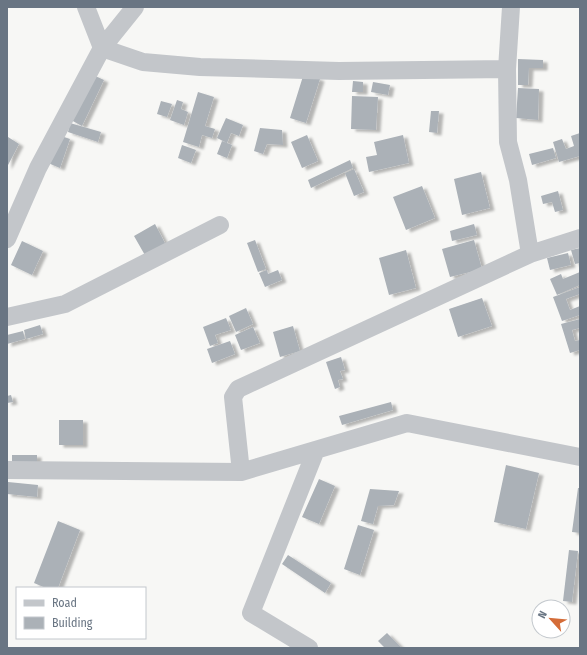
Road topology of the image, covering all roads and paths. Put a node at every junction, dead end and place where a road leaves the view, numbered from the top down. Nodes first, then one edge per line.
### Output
1 (86, 7) edge
2 (135, 7) edge
3 (511, 7) edge
4 (102, 48) junction
5 (507, 69) junction
6 (220, 225) dead end
7 (7, 238) edge
8 (580, 238) edge
9 (530, 254) junction
10 (7, 317) edge
11 (316, 450) junction
12 (580, 456) edge
13 (7, 470) edge
14 (241, 472) junction
15 (310, 648) edge

1 - 4 street
2 - 4 street
3 - 5 street
4 - 5 street
4 - 7 street
5 - 9 street
6 - 10 street
8 - 9 street
9 - 14 street
11 - 12 street
11 - 14 street
11 - 15 street
13 - 14 street

